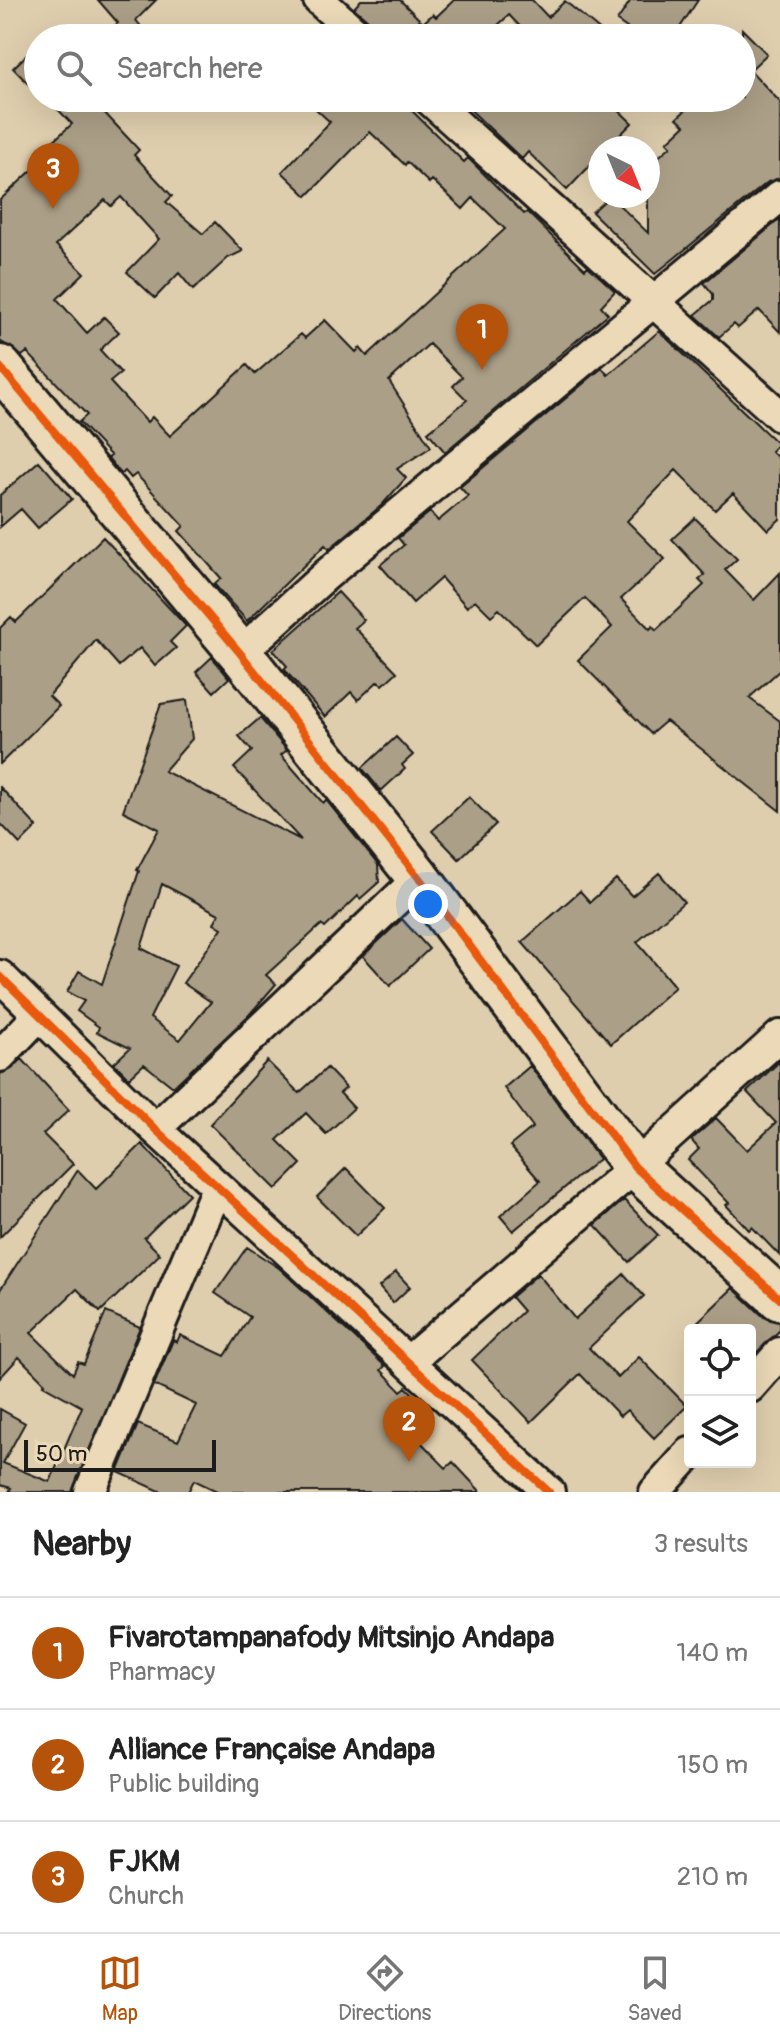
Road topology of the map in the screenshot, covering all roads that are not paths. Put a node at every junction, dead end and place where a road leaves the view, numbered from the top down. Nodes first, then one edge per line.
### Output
1 (319, 0) edge
2 (346, 24) edge
3 (443, 112) edge
4 (780, 196) edge
5 (652, 301) junction
6 (3, 378) edge
7 (780, 416) edge
8 (240, 653) junction
9 (419, 878) junction
10 (0, 976) edge
11 (39, 1015) junction
12 (780, 1036) edge
13 (0, 1056) edge
14 (155, 1129) junction
15 (635, 1167) junction
16 (217, 1188) junction
17 (780, 1299) edge
18 (780, 1353) edge
19 (408, 1362) junction
20 (756, 1380) edge
21 (684, 1460) edge
22 (90, 1492) edge
23 (549, 1492) edge
24 (655, 1492) edge

1 - 2 street
3 - 5 street
4 - 5 street
5 - 7 street
5 - 8 street
6 - 8 street
8 - 9 street
9 - 14 street
9 - 15 street
10 - 11 street
11 - 13 street
11 - 14 street
12 - 15 street
14 - 16 street
15 - 17 street
15 - 19 street
16 - 19 street
16 - 22 street
18 - 20 street
19 - 23 street
21 - 24 street

